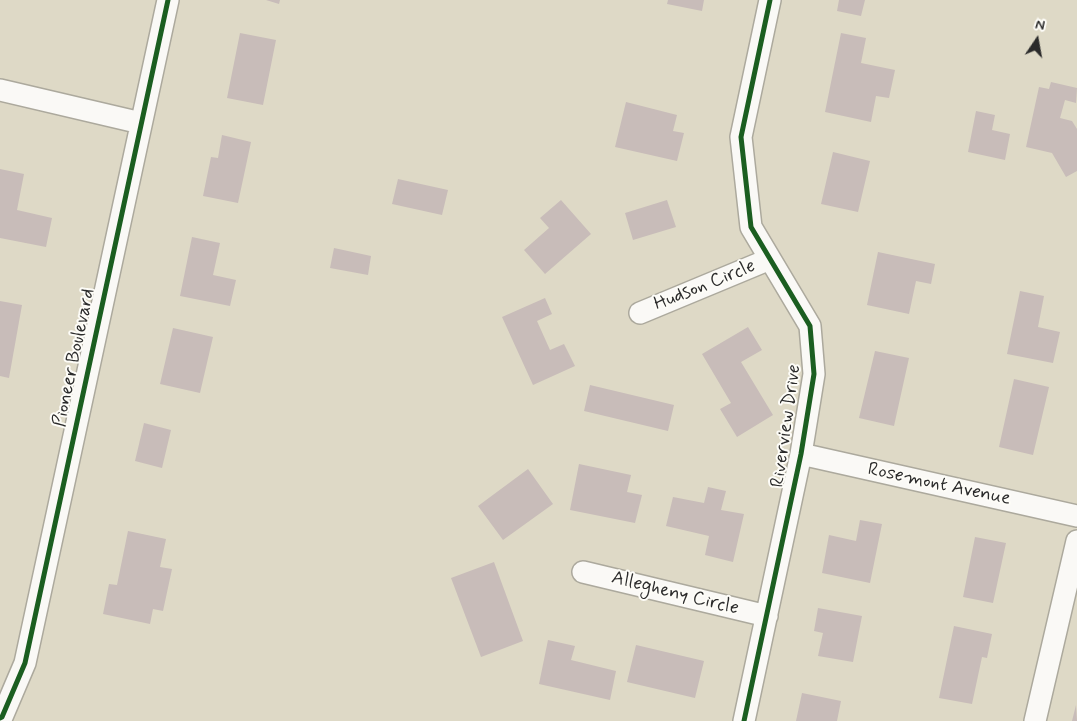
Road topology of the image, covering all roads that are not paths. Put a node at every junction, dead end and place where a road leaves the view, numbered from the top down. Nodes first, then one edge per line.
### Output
1 (168, 0) edge
2 (770, 0) edge
3 (0, 90) edge
4 (141, 123) junction
5 (770, 259) junction
6 (640, 313) dead end
7 (801, 454) junction
8 (1077, 516) edge
9 (1077, 541) edge
10 (584, 572) dead end
11 (766, 616) junction
12 (0, 718) edge
13 (744, 721) edge
14 (1035, 721) edge

1 - 4 street, Pioneer Boulevard
2 - 5 street, Riverview Drive
3 - 4 street
4 - 12 street, Pioneer Boulevard
5 - 6 street, Hudson Circle
5 - 7 street, Riverview Drive
7 - 8 street, Rosemont Avenue
7 - 11 street, Riverview Drive
9 - 14 street
10 - 11 street, Allegheny Circle
11 - 13 street, Riverview Drive

